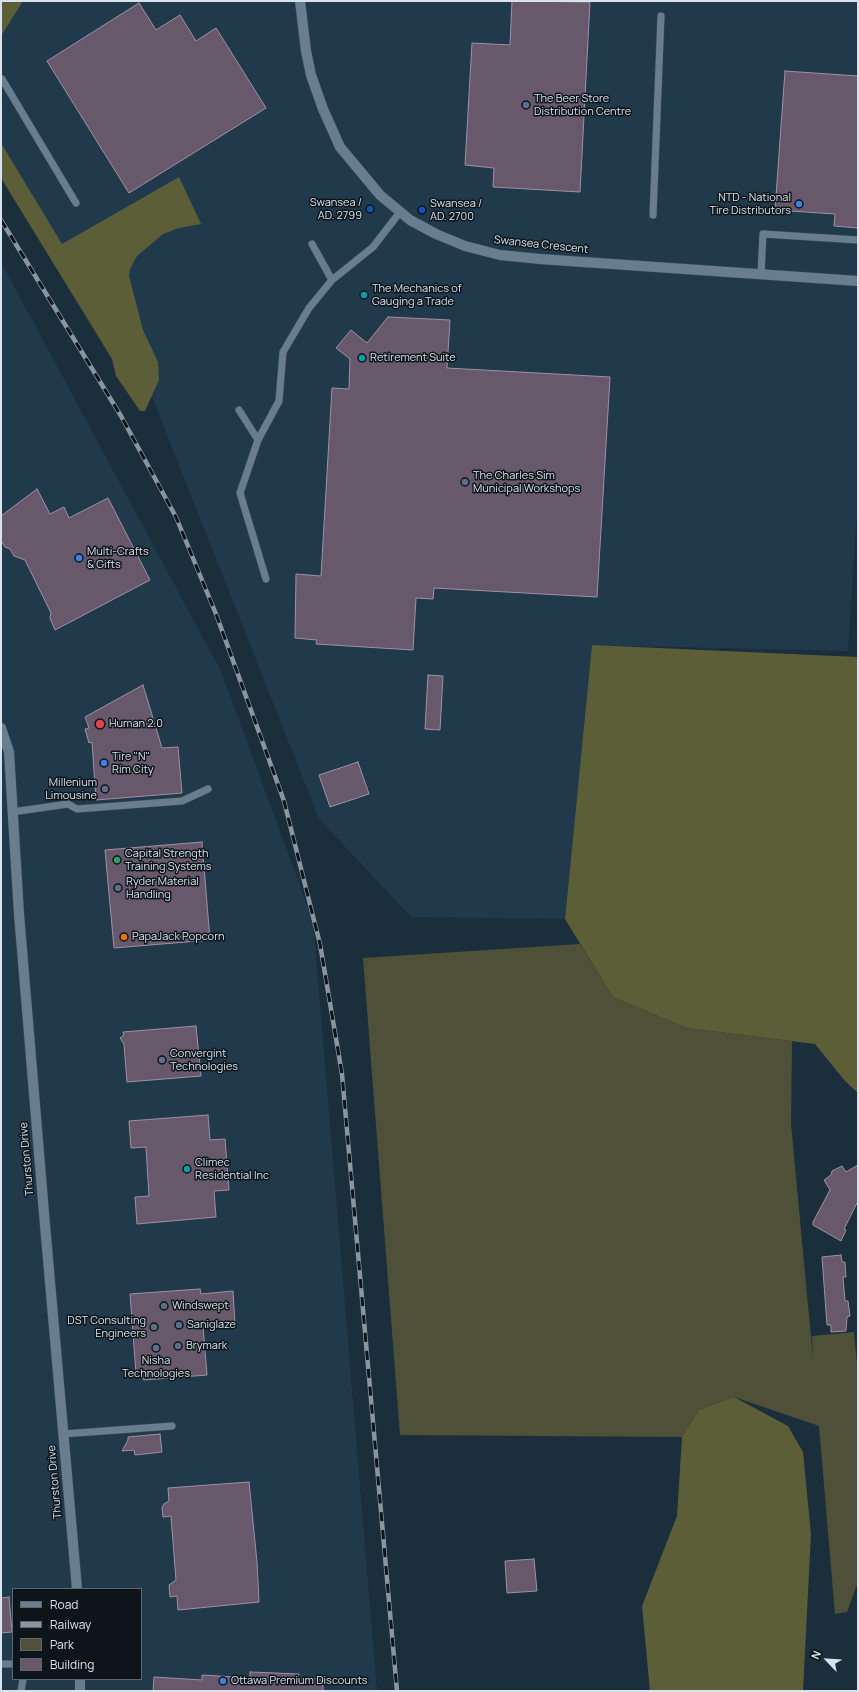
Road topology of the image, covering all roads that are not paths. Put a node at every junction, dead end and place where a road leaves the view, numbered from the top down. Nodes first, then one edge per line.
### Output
1 (300, 1) edge
2 (661, 16) dead end
3 (2, 79) edge
4 (76, 203) dead end
5 (400, 212) junction
6 (653, 216) dead end
7 (858, 240) edge
8 (312, 244) dead end
9 (761, 274) junction
10 (332, 280) junction
11 (858, 281) edge
12 (239, 410) dead end
13 (258, 440) junction
14 (266, 579) dead end
15 (1, 728) edge
16 (208, 789) dead end
17 (12, 812) junction
18 (172, 1426) dead end
19 (63, 1434) junction
20 (77, 1588) edge
21 (1, 1664) edge
22 (12, 1664) edge
23 (23, 1680) edge
24 (80, 1680) edge
25 (21, 1691) edge
26 (80, 1691) edge

1 - 5 street, Swansea Crescent
2 - 6 lane
3 - 4 lane
5 - 9 street, Swansea Crescent
5 - 10 lane
7 - 9 lane
8 - 10 lane
9 - 11 street, Swansea Crescent
10 - 13 lane
12 - 13 lane
13 - 14 lane
15 - 17 street, Thurston Drive
16 - 17 lane
17 - 19 street, Thurston Drive
18 - 19 lane
19 - 20 street, Thurston Drive
21 - 22 lane
23 - 25 lane
24 - 26 street

